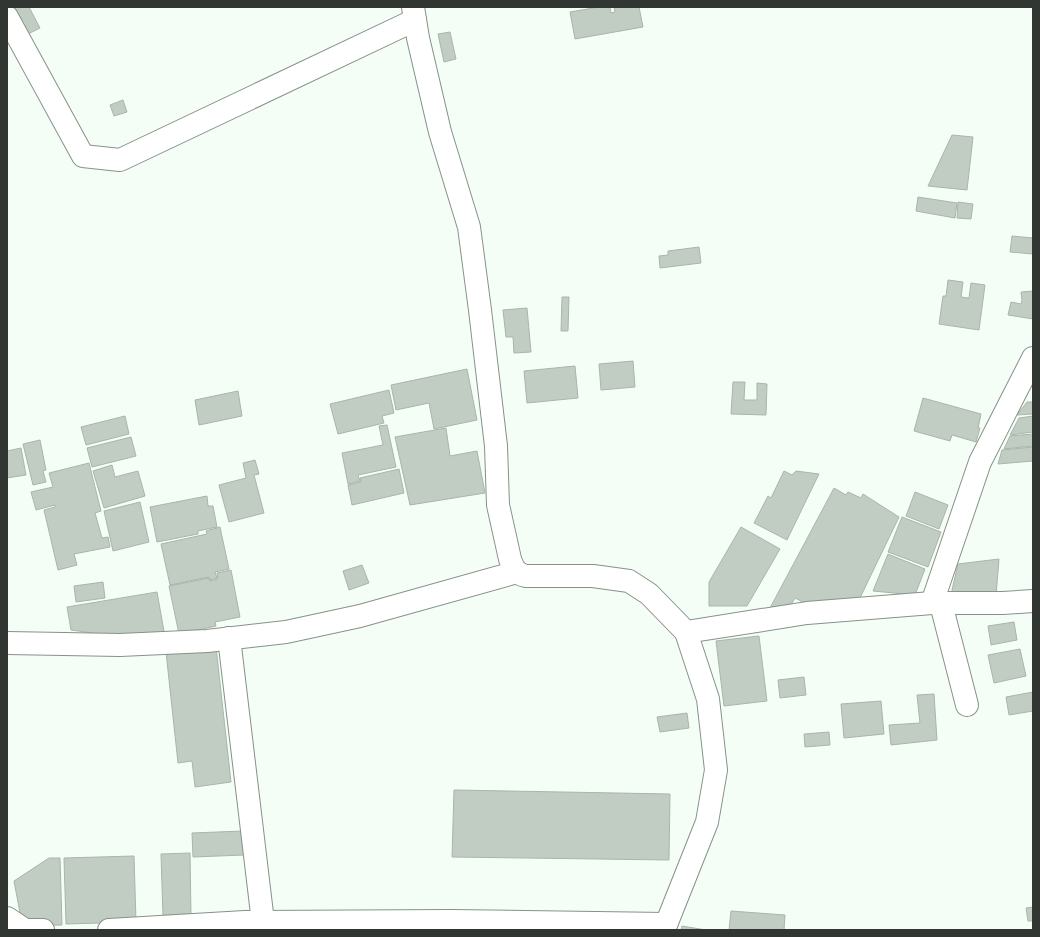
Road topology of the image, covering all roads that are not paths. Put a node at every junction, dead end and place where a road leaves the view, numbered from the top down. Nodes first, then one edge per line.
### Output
1 (414, 14) edge
2 (7, 17) edge
3 (1033, 358) edge
4 (517, 572) junction
5 (1033, 601) edge
6 (937, 604) junction
7 (686, 632) junction
8 (229, 638) junction
9 (7, 643) edge
10 (967, 705) dead end
11 (7, 918) edge
12 (263, 922) junction
13 (665, 927) edge
14 (43, 930) edge
15 (109, 930) edge

1 - 2 street
1 - 4 street
3 - 6 street
4 - 7 street
4 - 8 street
5 - 6 street
6 - 7 street
6 - 10 street
7 - 13 street
8 - 9 street
8 - 12 street
11 - 14 street
12 - 13 street
12 - 15 street

